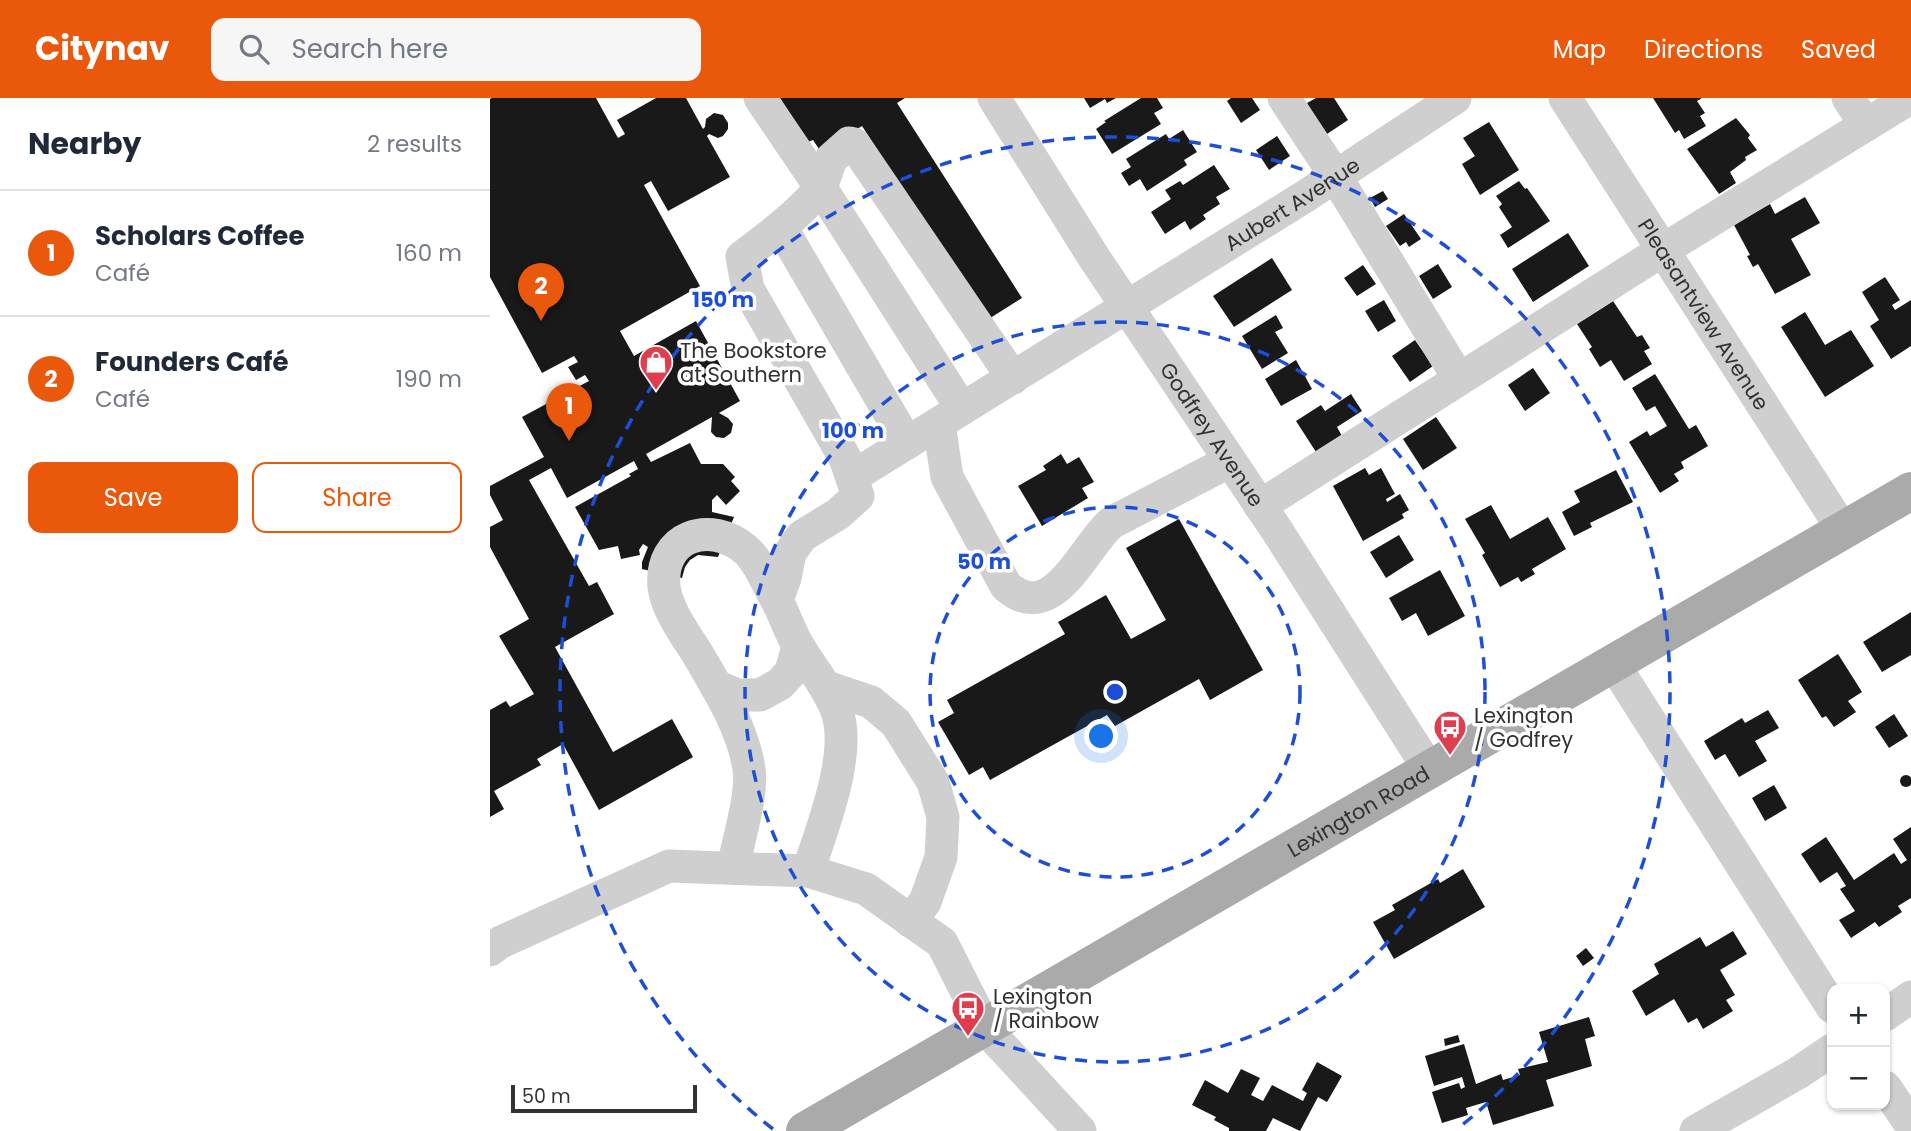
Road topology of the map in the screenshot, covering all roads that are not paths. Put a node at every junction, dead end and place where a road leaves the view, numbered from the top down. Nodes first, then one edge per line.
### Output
1 (760, 98) edge
2 (994, 98) edge
3 (1284, 98) edge
4 (1455, 98) edge
5 (1565, 98) edge
6 (1910, 98) edge
7 (1857, 112) edge
8 (1336, 177) junction
9 (821, 188) junction
10 (781, 227) junction
11 (1663, 250) junction
12 (1127, 307) junction
13 (1013, 378) junction
14 (1459, 379) junction
15 (951, 416) junction
16 (907, 443) junction
17 (1230, 461) junction
18 (852, 477) junction
19 (1911, 491) edge
20 (1260, 506) junction
21 (1843, 530) junction
22 (777, 600) junction
23 (798, 646) junction
24 (1613, 663) junction
25 (716, 686) junction
26 (826, 687) junction
27 (1429, 769) junction
28 (733, 868) junction
29 (808, 871) junction
30 (910, 921) junction
31 (490, 950) edge
32 (1911, 997) edge
33 (1827, 999) edge
34 (1890, 1012) edge
35 (985, 1028) junction
36 (1827, 1053) edge
37 (1890, 1094) edge
38 (1911, 1125) edge
39 (805, 1131) edge
40 (1080, 1131) edge
41 (1696, 1131) edge

1 - 9 street
2 - 12 street, Godfrey Avenue
3 - 8 street
4 - 8 street, Aubert Avenue
5 - 11 street, Pleasantview Avenue
6 - 7 street
7 - 11 street
8 - 12 street, Aubert Avenue
8 - 14 street
9 - 10 street
9 - 13 street
9 - 15 street
10 - 16 street
10 - 18 street
11 - 14 street
11 - 21 street, Pleasantview Avenue
12 - 13 street, Aubert Avenue
12 - 17 street, Godfrey Avenue
13 - 15 street, Aubert Avenue
14 - 20 street
15 - 16 street, Aubert Avenue
15 - 17 street
16 - 18 street, Aubert Avenue
17 - 20 street, Godfrey Avenue
18 - 22 street
19 - 21 main road, Lexington Road
20 - 27 street, Godfrey Avenue
21 - 24 main road, Lexington Road
22 - 23 street
22 - 25 street
23 - 25 street
23 - 26 street
24 - 27 main road, Lexington Road
24 - 33 street
25 - 28 street
26 - 29 street
26 - 30 street
27 - 35 main road, Lexington Road
28 - 29 street
28 - 31 street
29 - 30 street
30 - 35 street
32 - 34 street
35 - 39 main road, Lexington Road
35 - 40 street
36 - 41 street
37 - 38 street

